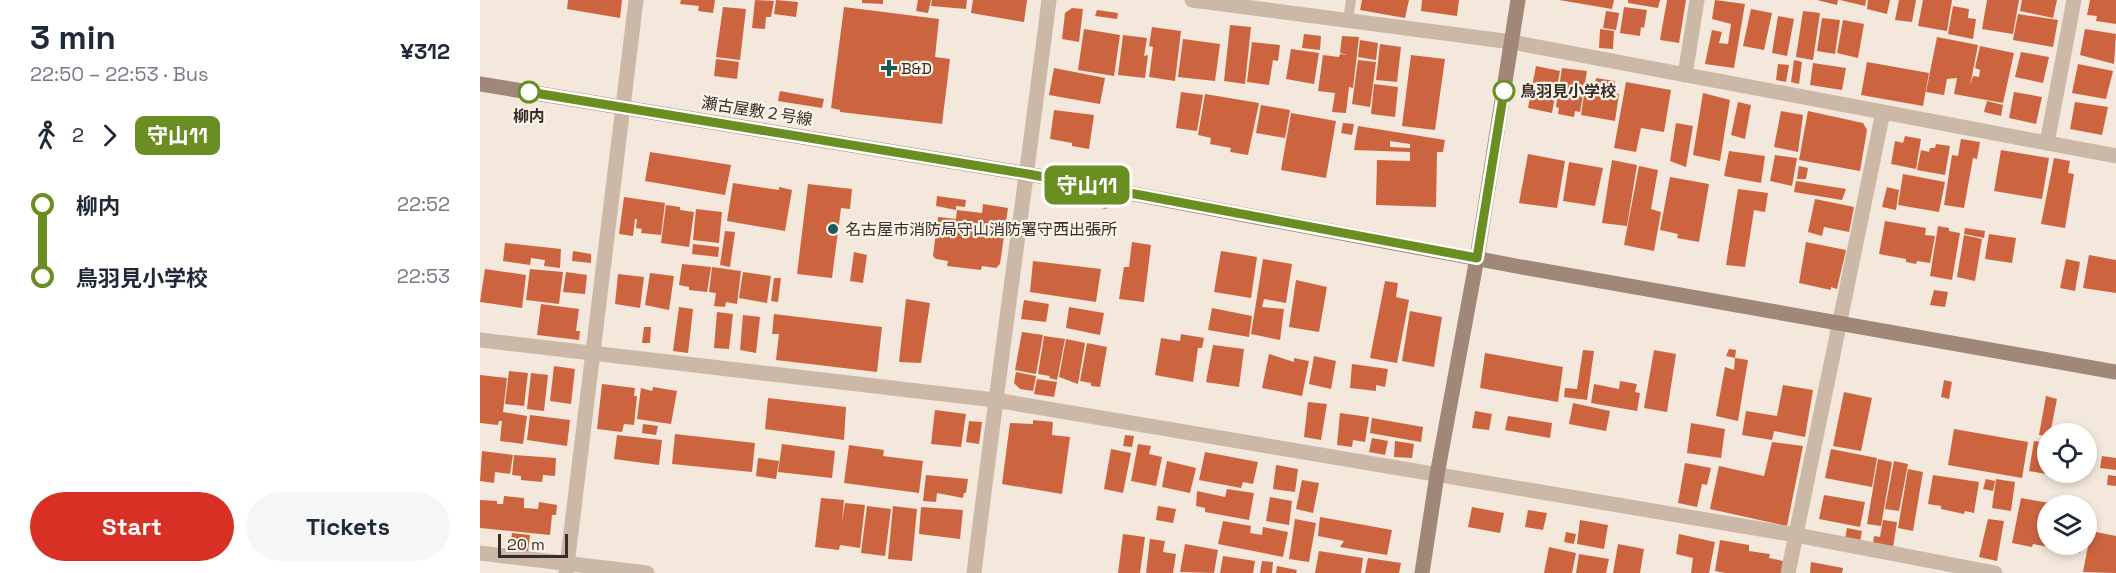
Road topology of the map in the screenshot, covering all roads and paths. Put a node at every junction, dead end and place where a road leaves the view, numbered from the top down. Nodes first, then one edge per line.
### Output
1 (636, 0) edge
2 (1049, 0) edge
3 (1192, 0) edge
4 (1351, 0) edge
5 (1518, 0) edge
6 (1697, 0) edge
7 (2074, 0) edge
8 (1348, 20) junction
9 (1512, 42) junction
10 (1685, 75) junction
11 (480, 84) edge
12 (622, 107) junction
13 (1883, 112) junction
14 (2047, 143) junction
15 (2116, 156) edge
16 (1111, 169) dead end
17 (1028, 174) junction
18 (1105, 209) dead end
19 (1477, 258) junction
20 (1840, 323) junction
21 (480, 340) edge
22 (593, 354) junction
23 (2116, 372) edge
24 (995, 400) junction
25 (1437, 475) junction
26 (1796, 535) junction
27 (480, 553) edge
28 (566, 568) edge
29 (647, 573) edge
30 (974, 573) edge
31 (1422, 573) edge
32 (1788, 573) edge
33 (1995, 573) edge

1 - 12 street
2 - 17 street
3 - 8 street
4 - 8 lane
5 - 9 street
6 - 10 street
7 - 14 street
8 - 9 street
9 - 10 street
9 - 19 street
10 - 13 street
11 - 12 street, 瀬古屋敷２号線
12 - 17 street, 瀬古屋敷２号線
12 - 22 street
13 - 14 street
13 - 20 street
14 - 15 street
16 - 18 path, bridge
17 - 19 street, 瀬古屋敷２号線
17 - 24 street
19 - 20 street, 瀬古屋敷２号線
19 - 25 street
20 - 23 street, 瀬古屋敷２号線
20 - 26 street
21 - 22 street
22 - 24 street
22 - 28 street
24 - 25 street
24 - 30 street
25 - 26 street
25 - 31 street
26 - 32 street
26 - 33 street
27 - 28 street
28 - 29 street

